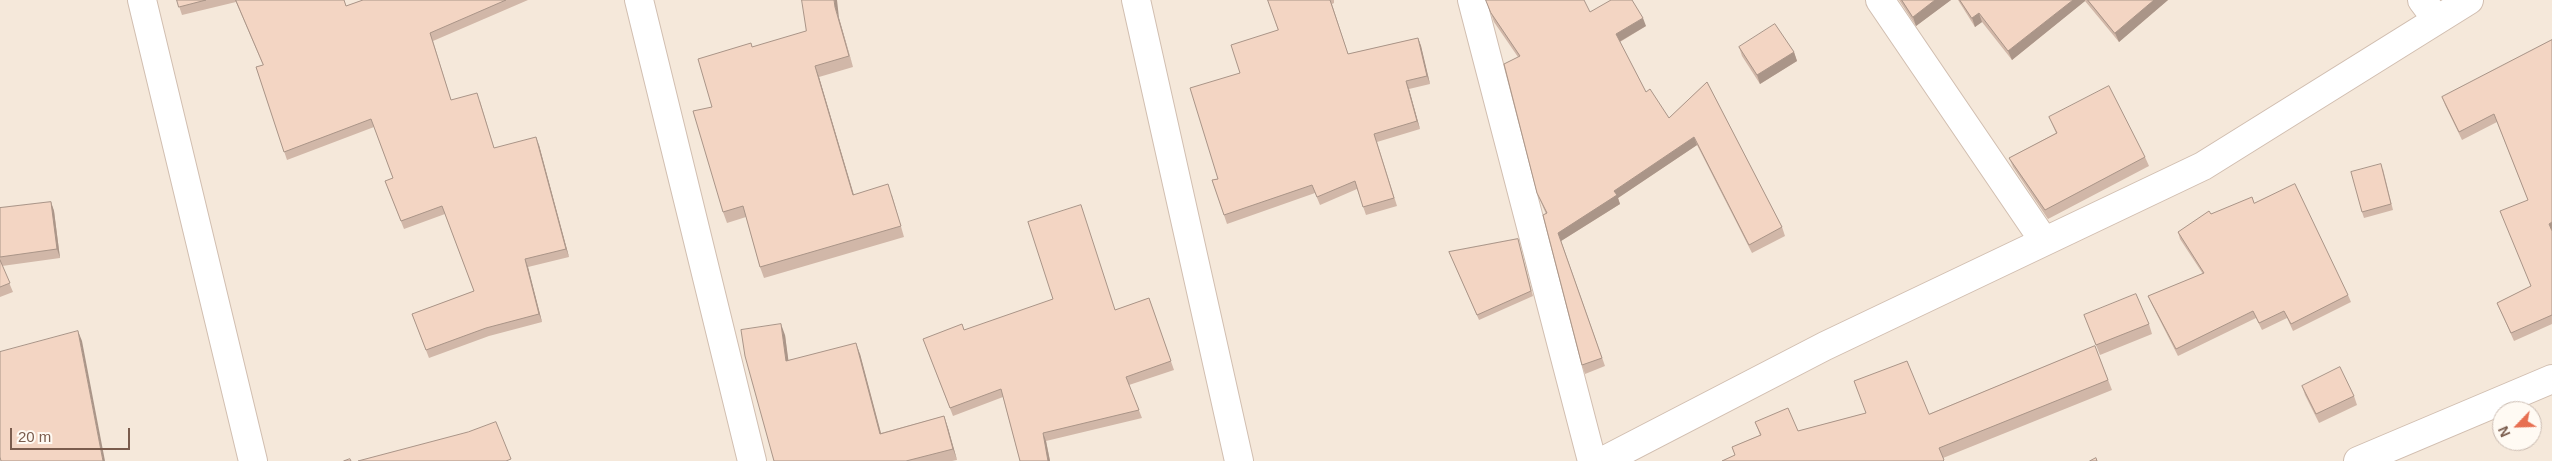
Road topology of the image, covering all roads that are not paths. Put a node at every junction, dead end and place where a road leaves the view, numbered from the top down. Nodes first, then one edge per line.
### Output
1 (142, 0) edge
2 (639, 0) edge
3 (1136, 0) edge
4 (1472, 0) edge
5 (1880, 0) edge
6 (2469, 0) edge
7 (2429, 10) edge
8 (2044, 241) junction
9 (2552, 379) edge
10 (253, 461) edge
11 (752, 461) edge
12 (1239, 461) edge
13 (1592, 461) edge
14 (1603, 461) edge
15 (2358, 461) edge

1 - 10 street
2 - 11 street
3 - 12 street
4 - 13 street
5 - 8 street
6 - 7 street
7 - 8 street
8 - 14 street
9 - 15 street

